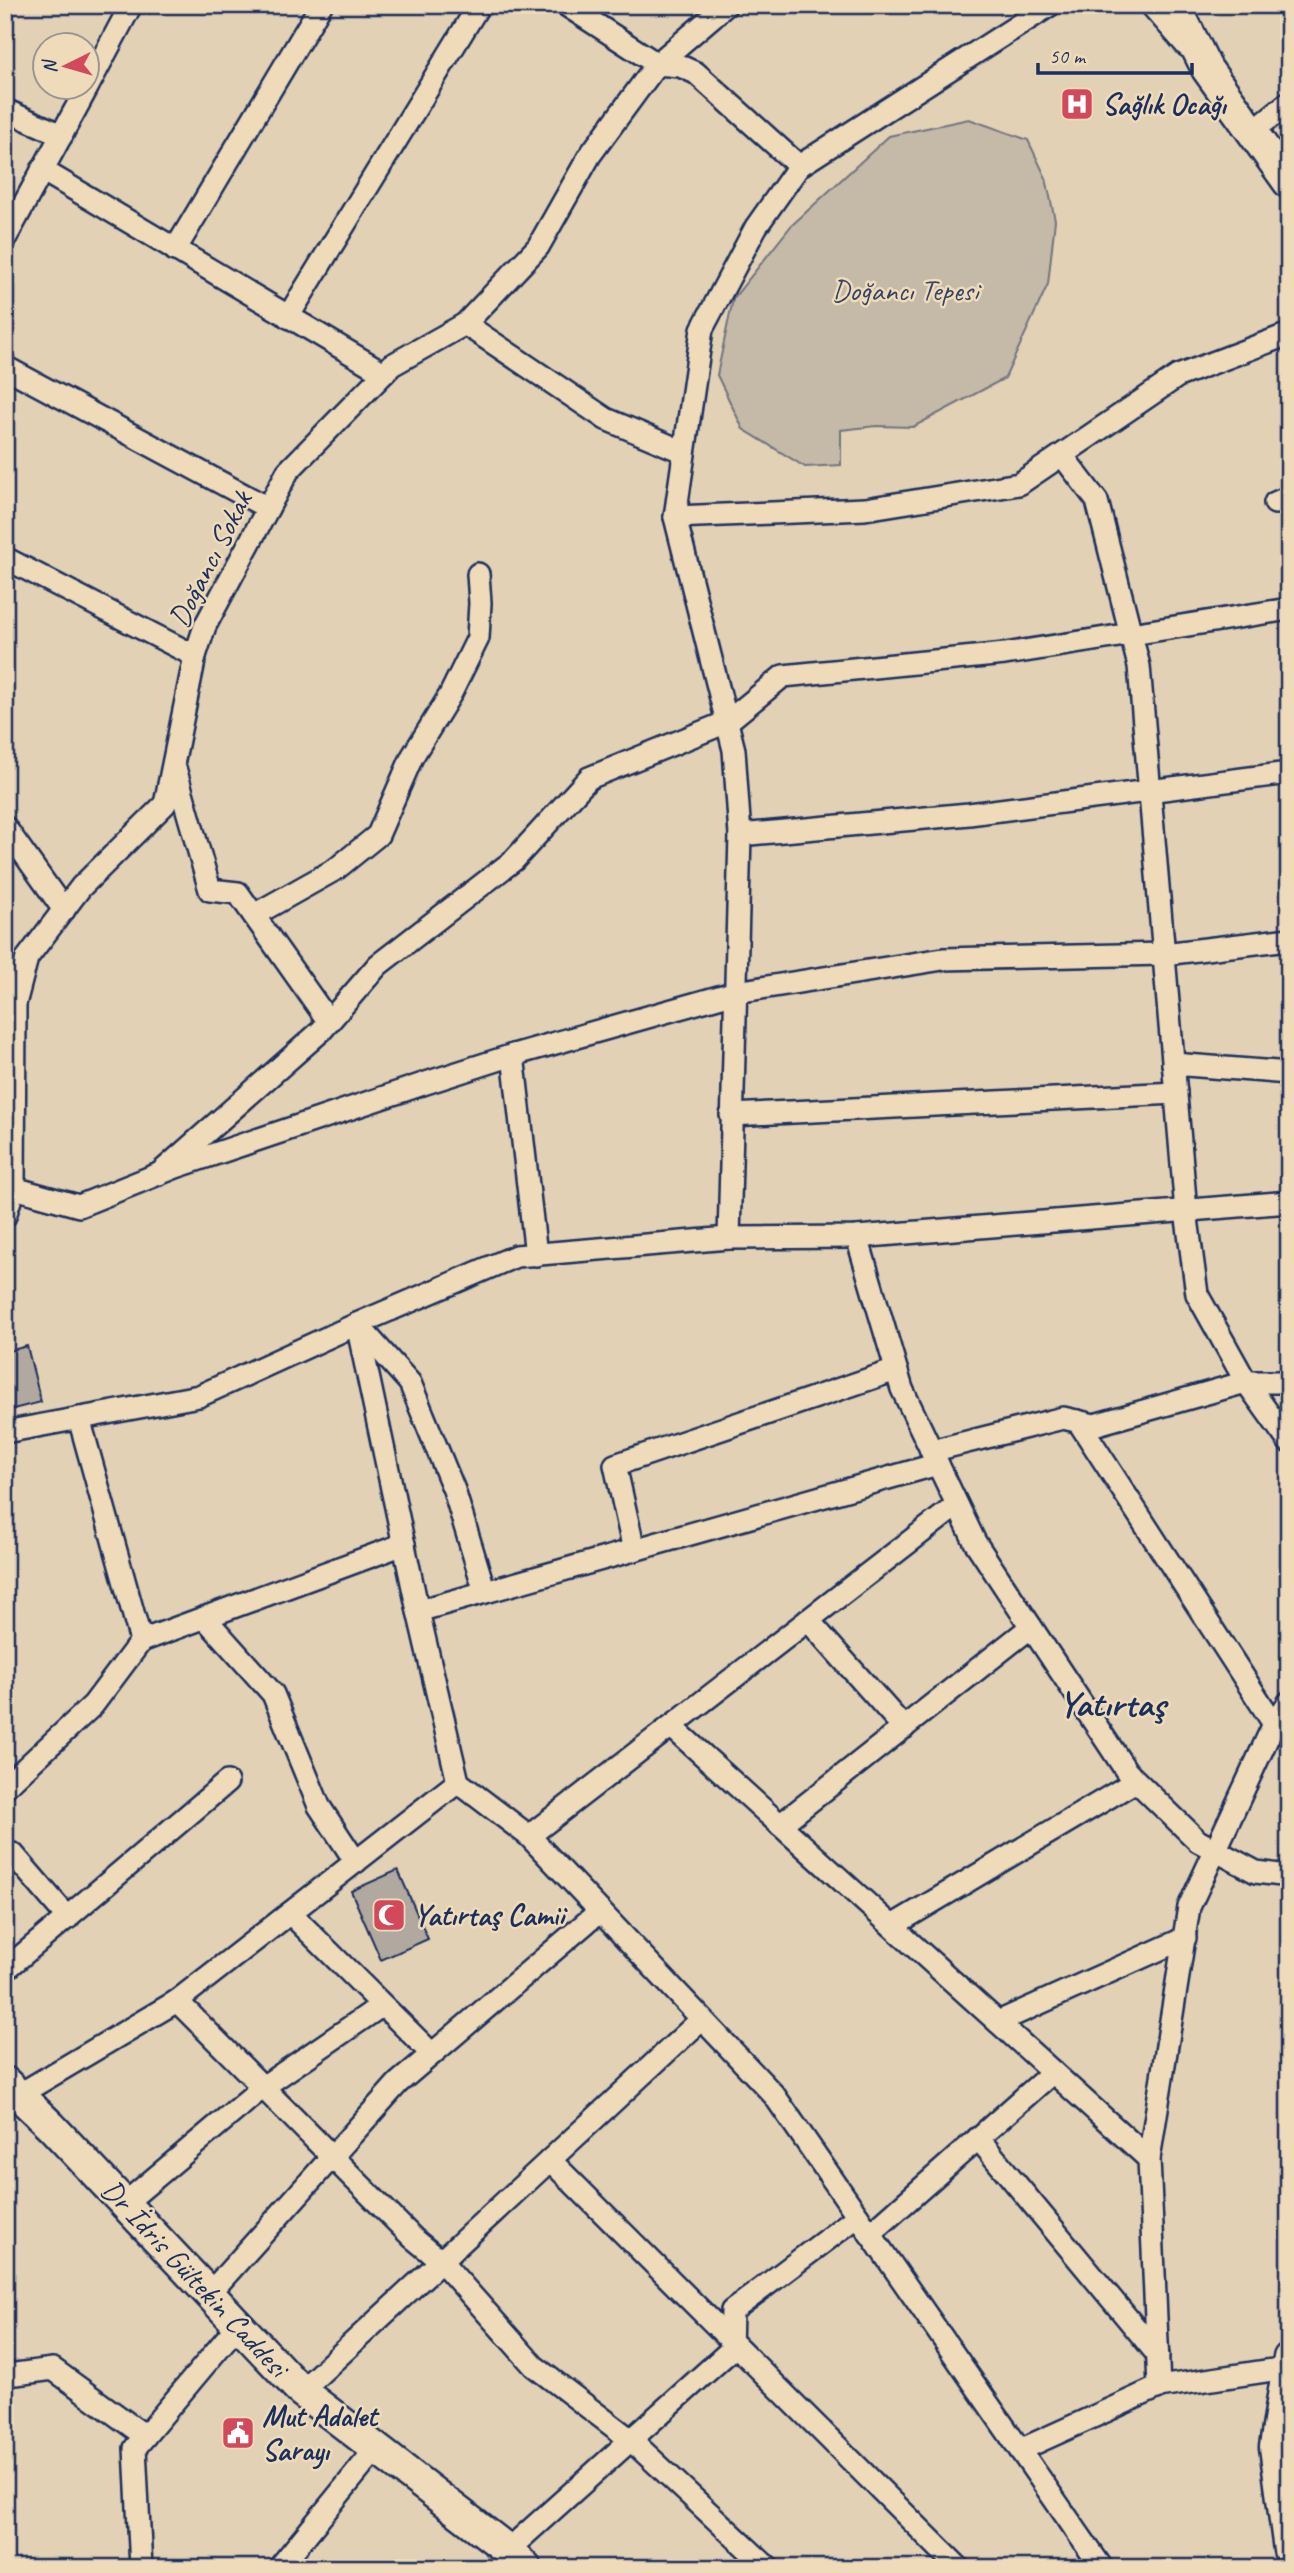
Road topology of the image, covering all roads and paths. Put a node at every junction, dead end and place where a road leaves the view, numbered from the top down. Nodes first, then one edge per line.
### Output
1 (131, 5) edge
2 (321, 5) edge
3 (479, 5) edge
4 (566, 5) edge
5 (726, 5) edge
6 (1050, 5) edge
7 (1151, 5) edge
8 (1175, 5) edge
9 (102, 59) edge
10 (657, 64) junction
11 (1207, 69) junction
12 (79, 102) edge
13 (1289, 102) edge
14 (5, 110) edge
15 (1252, 132) junction
16 (62, 135) junction
17 (799, 166) junction
18 (42, 170) junction
19 (1289, 183) edge
20 (5, 239) edge
21 (175, 250) junction
22 (288, 317) junction
23 (465, 324) junction
24 (1289, 334) edge
25 (5, 367) edge
26 (384, 373) junction
27 (684, 452) junction
28 (1062, 455) junction
29 (268, 508) junction
30 (674, 517) junction
31 (5, 558) edge
32 (478, 574) dead end
33 (1289, 609) edge
34 (1131, 634) junction
35 (195, 656) junction
36 (727, 722) junction
37 (173, 764) junction
38 (1289, 773) edge
39 (1150, 789) junction
40 (5, 827) edge
41 (740, 835) junction
42 (64, 909) junction
43 (254, 915) junction
44 (1289, 939) edge
45 (1164, 954) junction
46 (736, 992) junction
47 (329, 1022) junction
48 (513, 1055) junction
49 (1173, 1064) junction
50 (1289, 1073) edge
51 (1176, 1093) junction
52 (731, 1115) junction
53 (159, 1174) junction
54 (14, 1188) junction
55 (1289, 1202) edge
56 (1186, 1211) junction
57 (5, 1216) edge
58 (857, 1237) junction
59 (729, 1238) junction
60 (536, 1255) junction
61 (357, 1324) junction
62 (896, 1370) junction
63 (1246, 1382) junction
64 (1289, 1382) edge
65 (79, 1418) junction
66 (1078, 1421) junction
67 (5, 1432) edge
68 (1289, 1442) edge
69 (934, 1458) junction
70 (957, 1505) junction
71 (404, 1544) junction
72 (634, 1550) junction
73 (485, 1592) junction
74 (418, 1611) junction
75 (205, 1618) junction
76 (808, 1620) junction
77 (1031, 1627) junction
78 (141, 1641) junction
79 (1289, 1702) edge
80 (1274, 1724) junction
81 (671, 1726) junction
82 (904, 1728) junction
83 (1136, 1780) junction
84 (227, 1782) dead end
85 (458, 1782) junction
86 (6, 1785) edge
87 (780, 1825) junction
88 (529, 1836) junction
89 (1216, 1850) junction
90 (8, 1853) edge
91 (356, 1863) junction
92 (1289, 1876) edge
93 (600, 1911) junction
94 (290, 1913) junction
95 (68, 1918) junction
96 (892, 1926) junction
97 (1185, 1938) junction
98 (5, 1970) edge
99 (177, 2001) junction
100 (381, 2006) junction
101 (702, 2019) junction
102 (998, 2022) junction
103 (432, 2054) junction
104 (1053, 2072) junction
105 (264, 2087) junction
106 (13, 2088) edge
107 (978, 2138) junction
108 (332, 2157) junction
109 (1149, 2159) junction
110 (550, 2160) junction
111 (124, 2204) junction
112 (858, 2216) junction
113 (870, 2234) junction
114 (441, 2261) junction
115 (209, 2294) junction
116 (238, 2325) junction
117 (731, 2341) junction
118 (1158, 2355) junction
119 (1288, 2363) edge
120 (9, 2376) edge
121 (1159, 2387) junction
122 (301, 2391) junction
123 (145, 2436) junction
124 (631, 2440) junction
125 (376, 2449) junction
126 (1020, 2450) junction
127 (1289, 2550) edge
128 (517, 2559) edge
129 (1100, 2567) edge
130 (141, 2568) edge
131 (279, 2568) edge
132 (768, 2568) edge
133 (960, 2568) edge

1 - 9 street
2 - 21 street
3 - 22 street
4 - 10 street
5 - 10 street, Doğancı Sokak
6 - 17 street
7 - 11 street
8 - 11 street
10 - 17 street
10 - 23 street, Doğancı Sokak
11 - 15 street
12 - 16 street
13 - 15 street
14 - 16 street
15 - 19 street
16 - 18 street
17 - 27 street
18 - 20 street
18 - 21 street
21 - 22 street
22 - 26 street
23 - 26 street, Doğancı Sokak
23 - 27 street
24 - 28 street
25 - 29 street
26 - 29 street, Doğancı Sokak
27 - 30 street
28 - 30 street
28 - 34 street
29 - 35 street, Doğancı Sokak
30 - 36 street
31 - 35 street
32 - 43 street
33 - 34 street
34 - 36 street
34 - 39 street
35 - 37 street, Doğancı Sokak
36 - 41 street
36 - 47 street
37 - 42 street, Doğancı Sokak
37 - 43 street
38 - 39 street
39 - 41 street
39 - 45 street
40 - 42 street
41 - 46 street
42 - 54 street, Doğancı Sokak
43 - 47 street
44 - 45 street
45 - 46 street
45 - 49 street
46 - 48 street
46 - 52 street
47 - 53 street
48 - 53 street
48 - 60 street
49 - 50 street
49 - 51 street
51 - 52 street
51 - 56 street
52 - 59 street
53 - 54 street
54 - 57 street, Doğancı Sokak
55 - 56 street
56 - 58 street
56 - 63 street
58 - 59 street
58 - 62 street
59 - 60 street
60 - 61 street
61 - 65 street
61 - 71 street
61 - 73 street
62 - 69 street
62 - 72 street
63 - 64 street
63 - 66 street
63 - 68 street
65 - 67 street
65 - 78 street
66 - 69 street
66 - 80 street
69 - 70 street
69 - 72 street
70 - 76 street
70 - 77 street
71 - 74 street
71 - 75 street
72 - 73 street
73 - 74 street
74 - 85 street
75 - 78 street
75 - 91 street
76 - 81 street
76 - 82 street
77 - 82 street
77 - 83 street
78 - 86 street
79 - 80 street
80 - 89 street
81 - 87 street
81 - 88 street
82 - 87 street
83 - 89 street
83 - 96 street
84 - 95 street
85 - 88 street
85 - 91 street
87 - 96 street
88 - 93 street
89 - 92 street
89 - 97 street
90 - 95 street
91 - 94 street
93 - 101 street
93 - 103 street
94 - 99 street
94 - 100 street
95 - 98 street
96 - 102 street
97 - 102 street
97 - 109 street
99 - 105 street
99 - 106 street
100 - 103 street
100 - 105 street
101 - 110 street
101 - 112 street
102 - 104 street
103 - 108 street
104 - 107 street
104 - 109 street
105 - 108 street
105 - 111 street
106 - 111 street, Dr İdris Gültekin Caddesi
107 - 113 street
107 - 118 street
108 - 114 street
108 - 115 street
109 - 118 street
110 - 114 street
110 - 117 street
111 - 115 street, Dr İdris Gültekin Caddesi
112 - 113 street
112 - 117 street
113 - 126 street
114 - 122 street
114 - 124 street
115 - 116 street, Dr İdris Gültekin Caddesi
116 - 122 street, Dr İdris Gültekin Caddesi
116 - 123 street
117 - 124 street
117 - 133 street
118 - 121 street
119 - 121 street
119 - 127 street
120 - 123 street
121 - 126 street
122 - 125 street, Dr İdris Gültekin Caddesi
123 - 130 street
124 - 128 street
124 - 132 street
125 - 128 street, Dr İdris Gültekin Caddesi
125 - 131 street
126 - 129 street

